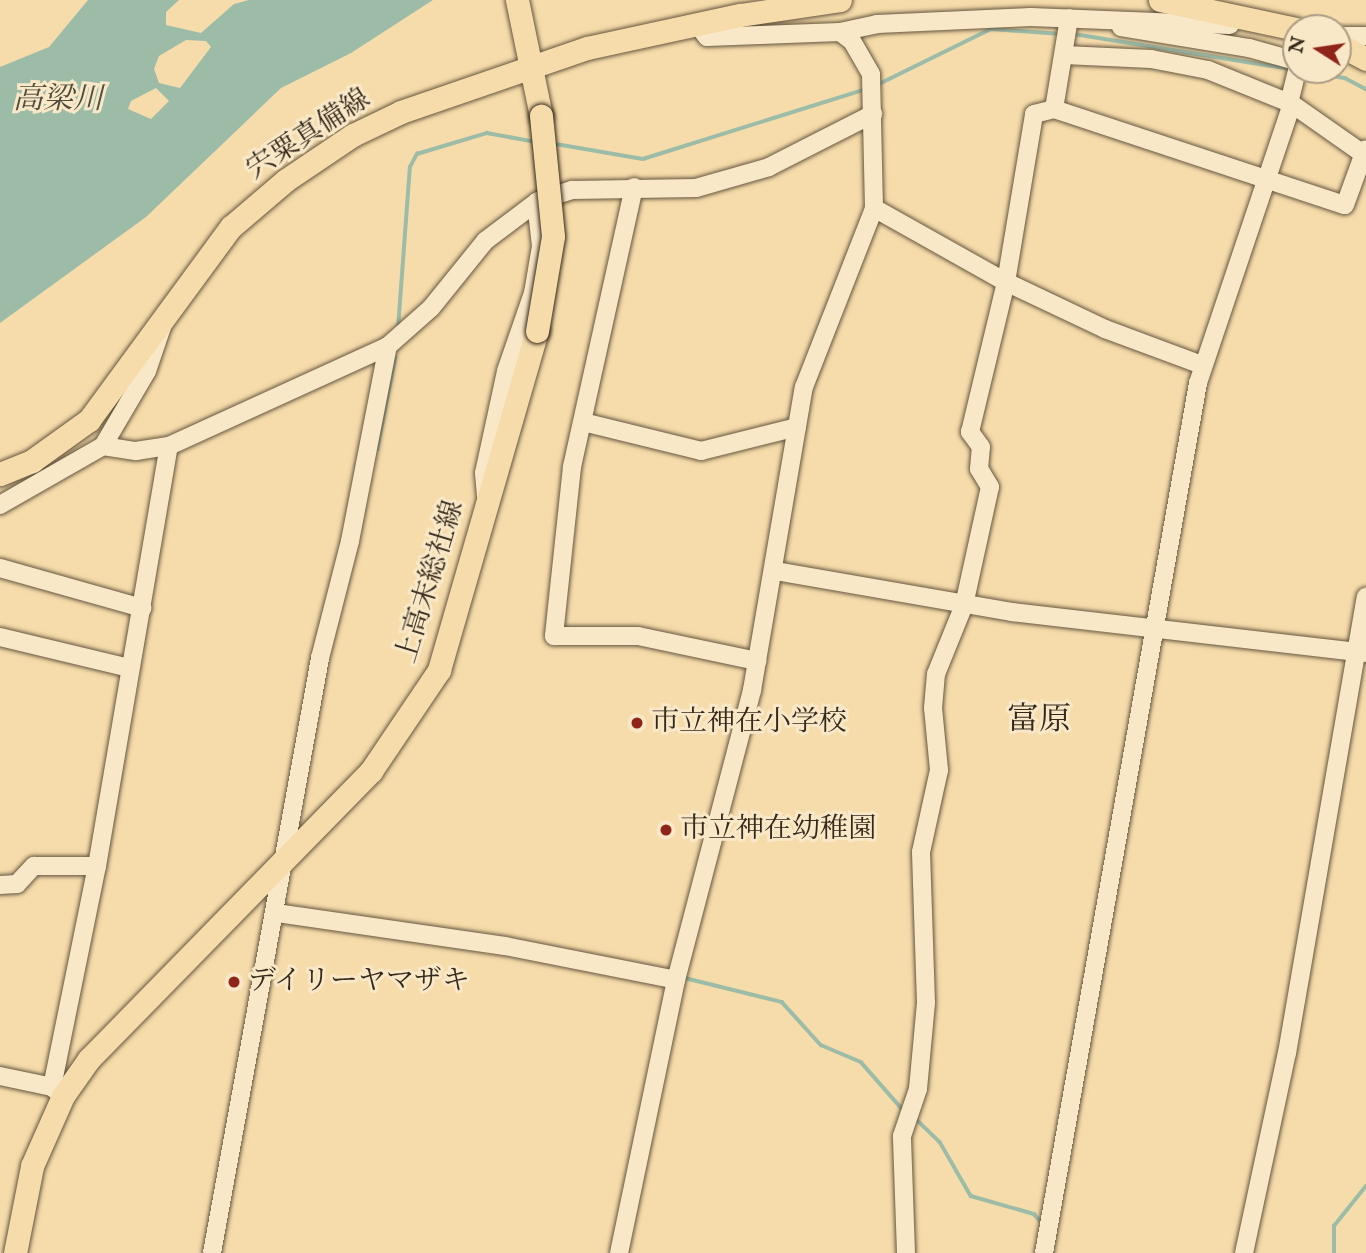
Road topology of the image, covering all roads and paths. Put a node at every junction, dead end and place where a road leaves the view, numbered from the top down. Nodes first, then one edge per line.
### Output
1 (517, 0) edge
2 (840, 0) edge
3 (1160, 0) edge
4 (1260, 19) junction
5 (697, 24) junction
6 (1282, 25) edge
7 (840, 32) junction
8 (1067, 35) junction
9 (528, 58) junction
10 (1282, 62) edge
11 (1294, 84) edge
12 (1291, 103) junction
13 (1054, 109) junction
14 (873, 114) junction
15 (1365, 151) edge
16 (1270, 182) junction
17 (634, 187) junction
18 (536, 202) junction
19 (874, 208) junction
20 (1006, 282) junction
21 (163, 324) junction
22 (388, 346) junction
23 (1202, 365) junction
24 (583, 422) junction
25 (797, 427) junction
26 (103, 446) junction
27 (169, 446) junction
28 (0, 474) edge
29 (488, 498) junction
30 (0, 505) edge
31 (0, 568) edge
32 (775, 571) junction
33 (1366, 597) edge
34 (964, 605) junction
35 (142, 608) junction
36 (1158, 628) junction
37 (0, 637) edge
38 (1360, 652) edge
39 (757, 661) junction
40 (129, 668) junction
41 (286, 859) junction
42 (97, 866) junction
43 (0, 885) edge
44 (276, 913) junction
45 (676, 980) junction
46 (0, 1076) edge
47 (57, 1092) junction
48 (15, 1253) edge
49 (212, 1253) edge
50 (619, 1253) edge
51 (906, 1253) edge
52 (1044, 1253) edge
53 (1244, 1253) edge

1 - 9 main road, 上高末総社線
2 - 5 main road, 宍粟真備線
3 - 4 main road
4 - 6 main road
4 - 8 street
5 - 7 street
5 - 9 main road, 宍粟真備線
7 - 8 street
7 - 14 street
8 - 10 street
8 - 12 street
8 - 13 street
9 - 21 main road, 宍粟真備線
9 - 29 main road, 上高末総社線, bridge
11 - 12 street
12 - 15 street
12 - 16 street
13 - 16 street
13 - 20 street
14 - 17 street
14 - 19 street
15 - 16 street
16 - 23 street
17 - 18 street
17 - 24 street
18 - 22 street
18 - 29 street
19 - 20 street
19 - 25 street
20 - 23 street
20 - 34 street
21 - 26 street
21 - 28 main road, 宍粟真備線
22 - 27 street
22 - 41 street
23 - 36 street
24 - 25 street
24 - 39 street
25 - 32 street
26 - 27 street
26 - 30 street
27 - 35 street
29 - 41 main road, 上高末総社線
31 - 35 street
32 - 34 street
32 - 39 street
33 - 38 street
34 - 36 street
34 - 51 street
35 - 40 street
36 - 38 street
36 - 52 street
37 - 40 street
38 - 53 street
39 - 45 street
40 - 42 street
41 - 44 street
41 - 47 main road, 上高末総社線
42 - 43 street
42 - 47 street
44 - 45 street
44 - 49 street
45 - 50 street
46 - 47 street
47 - 48 main road, 上高末総社線

